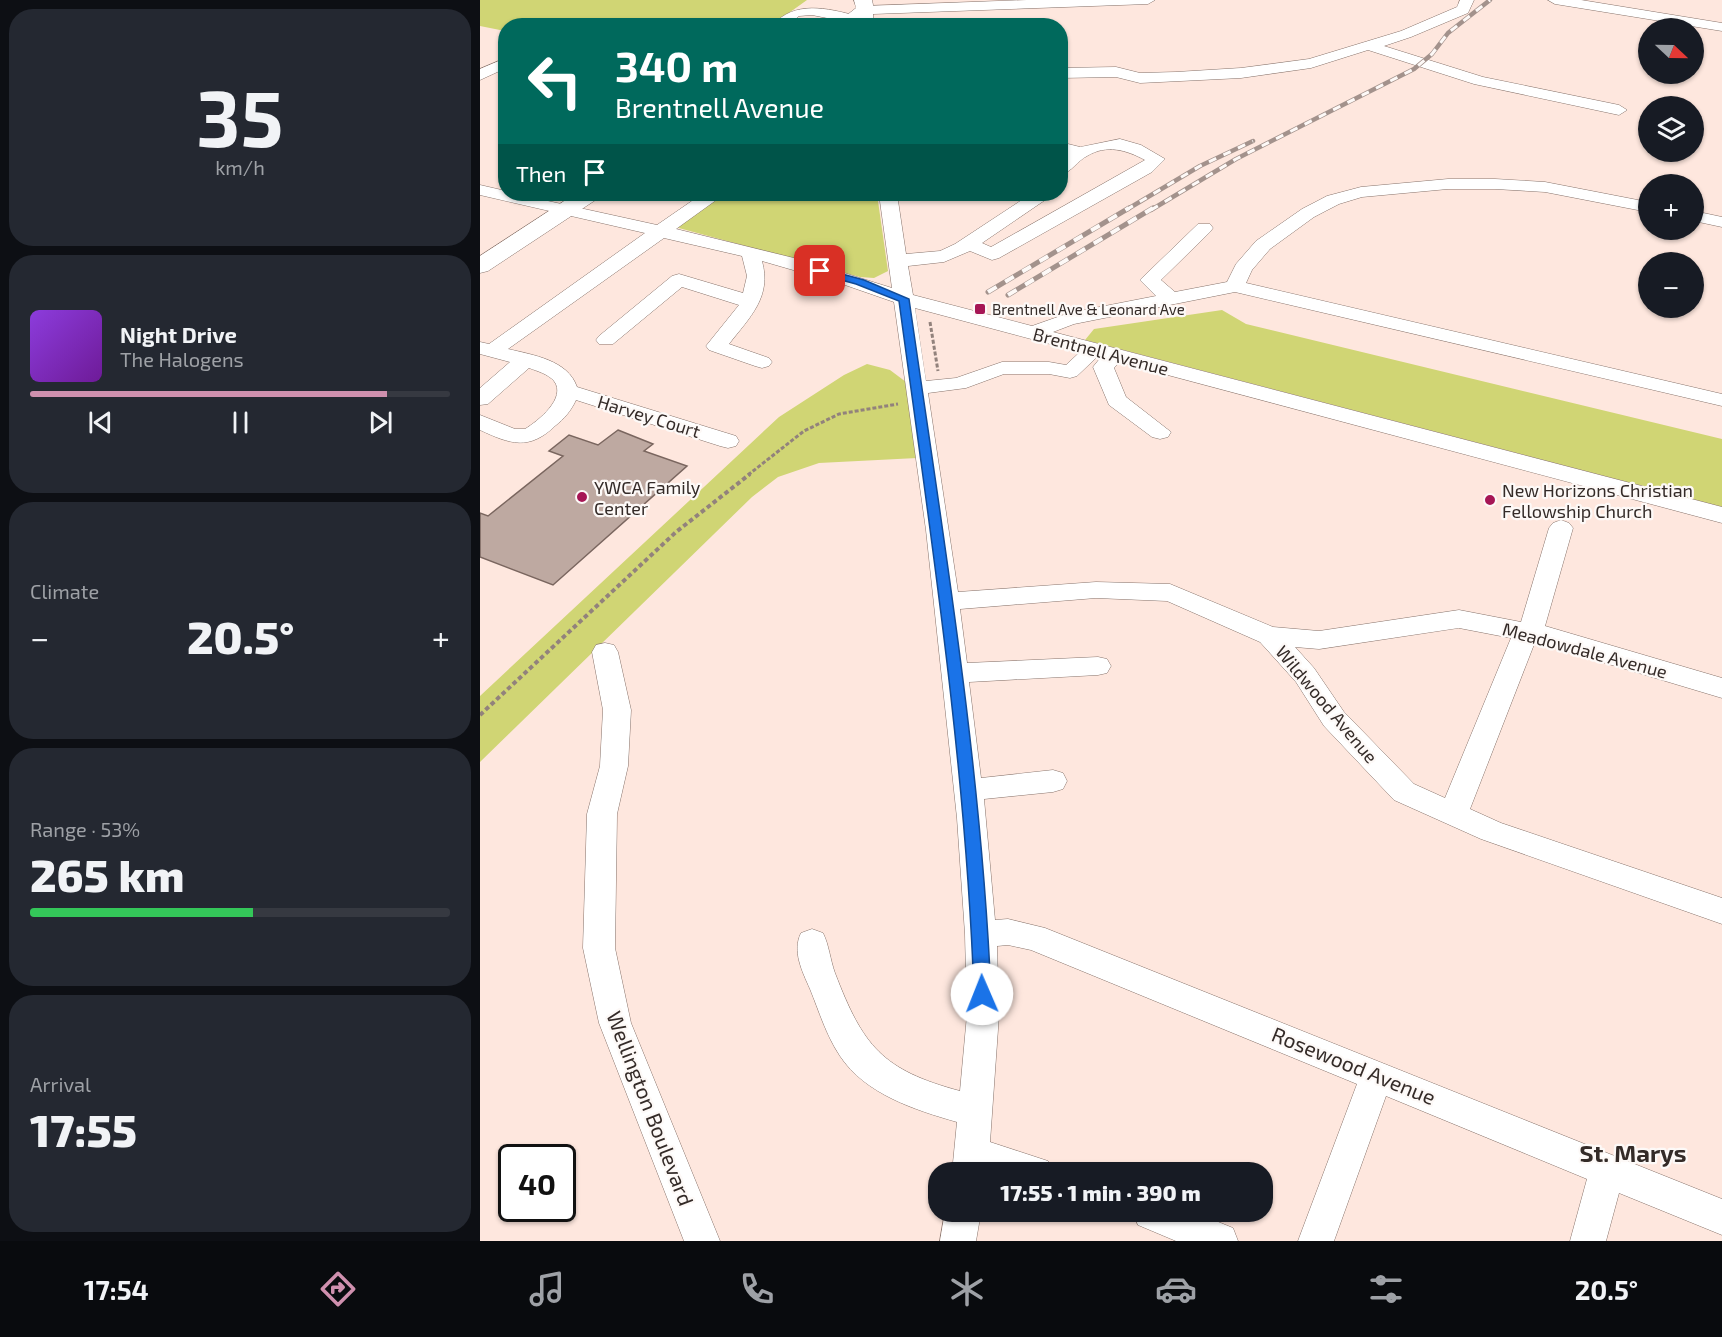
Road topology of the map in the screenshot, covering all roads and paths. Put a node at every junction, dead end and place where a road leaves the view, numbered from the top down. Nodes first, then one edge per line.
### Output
1 (1148, 0) edge
2 (1467, 0) edge
3 (1555, 0) edge
4 (854, 14) edge
5 (786, 18) edge
6 (1722, 27) edge
7 (1366, 45) junction
8 (498, 66) edge
9 (1068, 73) edge
10 (480, 75) edge
11 (498, 79) edge
12 (1619, 110) dead end
13 (1068, 149) edge
14 (1081, 153) junction
15 (1068, 164) edge
16 (481, 191) edge
17 (498, 195) edge
18 (520, 201) edge
19 (578, 201) edge
20 (703, 201) edge
21 (889, 201) edge
22 (1032, 201) edge
23 (1065, 201) edge
24 (1638, 205) edge
25 (1078, 206) junction
26 (562, 212) junction
27 (1704, 218) edge
28 (1722, 222) edge
29 (1204, 228) dead end
30 (663, 230) junction
31 (969, 244) junction
32 (753, 260) junction
33 (898, 261) junction
34 (480, 266) edge
35 (1235, 286) junction
36 (1171, 299) junction
37 (751, 302) junction
38 (912, 305) junction
39 (1033, 333) junction
40 (606, 340) dead end
41 (1092, 349) junction
42 (486, 350) edge
43 (1114, 355) junction
44 (524, 361) junction
45 (762, 362) dead end
46 (569, 391) junction
47 (926, 392) junction
48 (480, 399) edge
49 (1722, 400) edge
50 (480, 422) edge
51 (1160, 432) dead end
52 (728, 441) dead end
53 (1722, 515) edge
54 (1561, 528) dead end
55 (946, 601) junction
56 (1528, 632) junction
57 (1269, 636) junction
58 (605, 652) dead end
59 (1098, 666) dead end
60 (956, 673) junction
61 (1722, 688) edge
62 (480, 715) edge
63 (1053, 780) dead end
64 (969, 790) junction
65 (1453, 814) junction
66 (1722, 910) edge
67 (981, 934) junction
68 (812, 942) dead end
69 (1377, 1075) junction
70 (976, 1111) junction
71 (972, 1162) edge
72 (1608, 1169) junction
73 (1722, 1217) edge
74 (961, 1222) edge
75 (1175, 1222) edge
76 (702, 1241) edge
77 (958, 1241) edge
78 (1220, 1241) edge
79 (1316, 1241) edge
80 (1588, 1241) edge

1 - 4 street
2 - 7 street
3 - 6 street
4 - 5 street
7 - 9 street
7 - 12 street
8 - 10 street
10 - 11 street
13 - 14 street
14 - 15 street
14 - 25 street
16 - 17 street
18 - 26 street
19 - 26 main road
20 - 30 street
21 - 33 street
22 - 31 street
23 - 25 street
24 - 35 street
25 - 31 street
26 - 30 street
26 - 34 main road
27 - 28 street
29 - 36 street
30 - 32 street
30 - 42 street
31 - 33 street
32 - 37 street
32 - 38 street, Brentnell Avenue
33 - 38 street
35 - 36 street
35 - 49 street
36 - 39 street
37 - 40 street
37 - 45 street
38 - 39 street, Brentnell Avenue
38 - 47 street
38 - 47 path
39 - 41 street, Brentnell Avenue
41 - 43 street, Brentnell Avenue
41 - 47 street
42 - 44 street, Harvey Court
43 - 51 street
43 - 53 street, Brentnell Avenue
44 - 46 street, Harvey Court
44 - 48 street
46 - 50 street
46 - 52 street, Harvey Court
47 - 55 street
47 - 62 path
54 - 56 street
55 - 57 street, Wildwood Avenue
55 - 60 street
56 - 57 street, Meadowdale Avenue
56 - 61 street, Meadowdale Avenue
56 - 65 street
57 - 65 street, Wildwood Avenue
58 - 76 street, Wellington Boulevard
59 - 60 street
60 - 64 street
63 - 64 street
64 - 67 street
65 - 66 street, Wildwood Avenue
67 - 69 street, Rosewood Avenue
67 - 70 street
68 - 70 street
69 - 72 street, Rosewood Avenue
69 - 79 street
70 - 71 street
72 - 73 street, Rosewood Avenue
72 - 80 street
74 - 77 street
75 - 78 street

